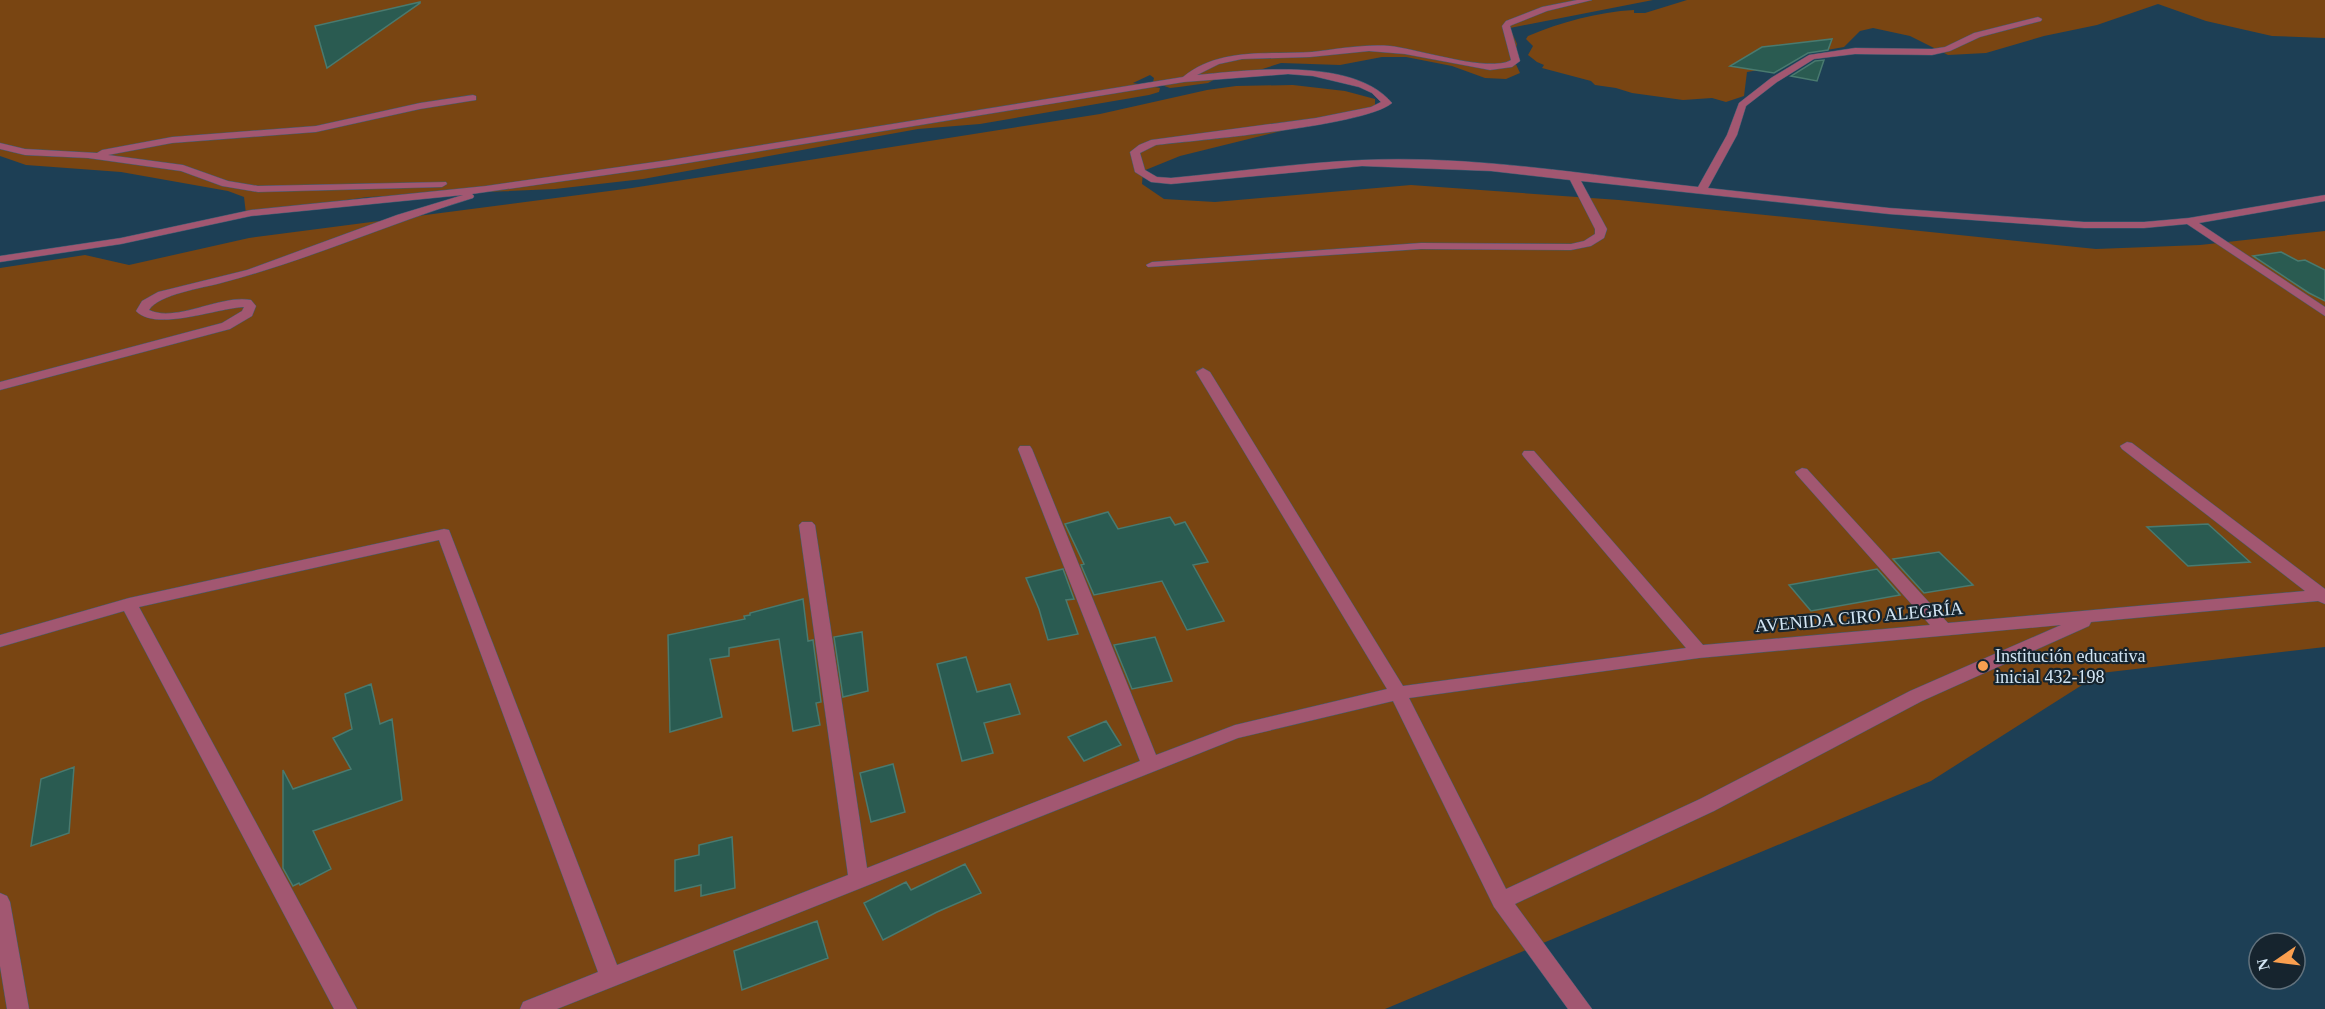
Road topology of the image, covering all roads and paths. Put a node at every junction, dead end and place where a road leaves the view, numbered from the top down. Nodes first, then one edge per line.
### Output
1 (1588, 0) edge
2 (2038, 19) dead end
3 (1184, 79) junction
4 (473, 98) dead end
5 (0, 146) edge
6 (88, 155) junction
7 (1574, 177) junction
8 (526, 184) junction
9 (486, 189) junction
10 (1702, 190) junction
11 (2325, 198) edge
12 (2189, 221) junction
13 (0, 259) edge
14 (1152, 265) dead end
15 (2325, 312) edge
16 (1203, 372) dead end
17 (0, 386) edge
18 (2127, 446) dead end
19 (1025, 449) dead end
20 (1529, 454) dead end
21 (1802, 472) dead end
22 (807, 525) dead end
23 (2324, 597) edge
24 (129, 604) junction
25 (2094, 617) junction
26 (1942, 628) junction
27 (0, 641) edge
28 (1699, 652) junction
29 (1398, 693) junction
30 (1151, 765) junction
31 (859, 880) junction
32 (1501, 901) junction
33 (0, 902) edge
34 (611, 977) junction
35 (18, 1009) edge
36 (346, 1009) edge
37 (531, 1009) edge
38 (1581, 1009) edge

1 - 3 street
2 - 10 street
3 - 7 street
3 - 8 street
4 - 6 street
5 - 6 street
6 - 8 street
7 - 10 street
7 - 14 street
8 - 9 street
9 - 13 street
9 - 17 street
10 - 12 street
11 - 12 street
12 - 15 street
16 - 29 street
18 - 23 street
19 - 30 street
20 - 28 street
21 - 26 street
22 - 31 street
23 - 25 street, AVENIDA CIRO ALEGRÍA
24 - 27 street
24 - 34 street
24 - 36 street
25 - 26 street, AVENIDA CIRO ALEGRÍA
25 - 32 street
26 - 28 street, AVENIDA CIRO ALEGRÍA
28 - 29 street, AVENIDA CIRO ALEGRÍA
29 - 30 street, AVENIDA CIRO ALEGRÍA
29 - 32 street
30 - 31 street, AVENIDA CIRO ALEGRÍA
31 - 34 street, AVENIDA CIRO ALEGRÍA
32 - 38 street
33 - 35 street
34 - 37 street, AVENIDA CIRO ALEGRÍA

